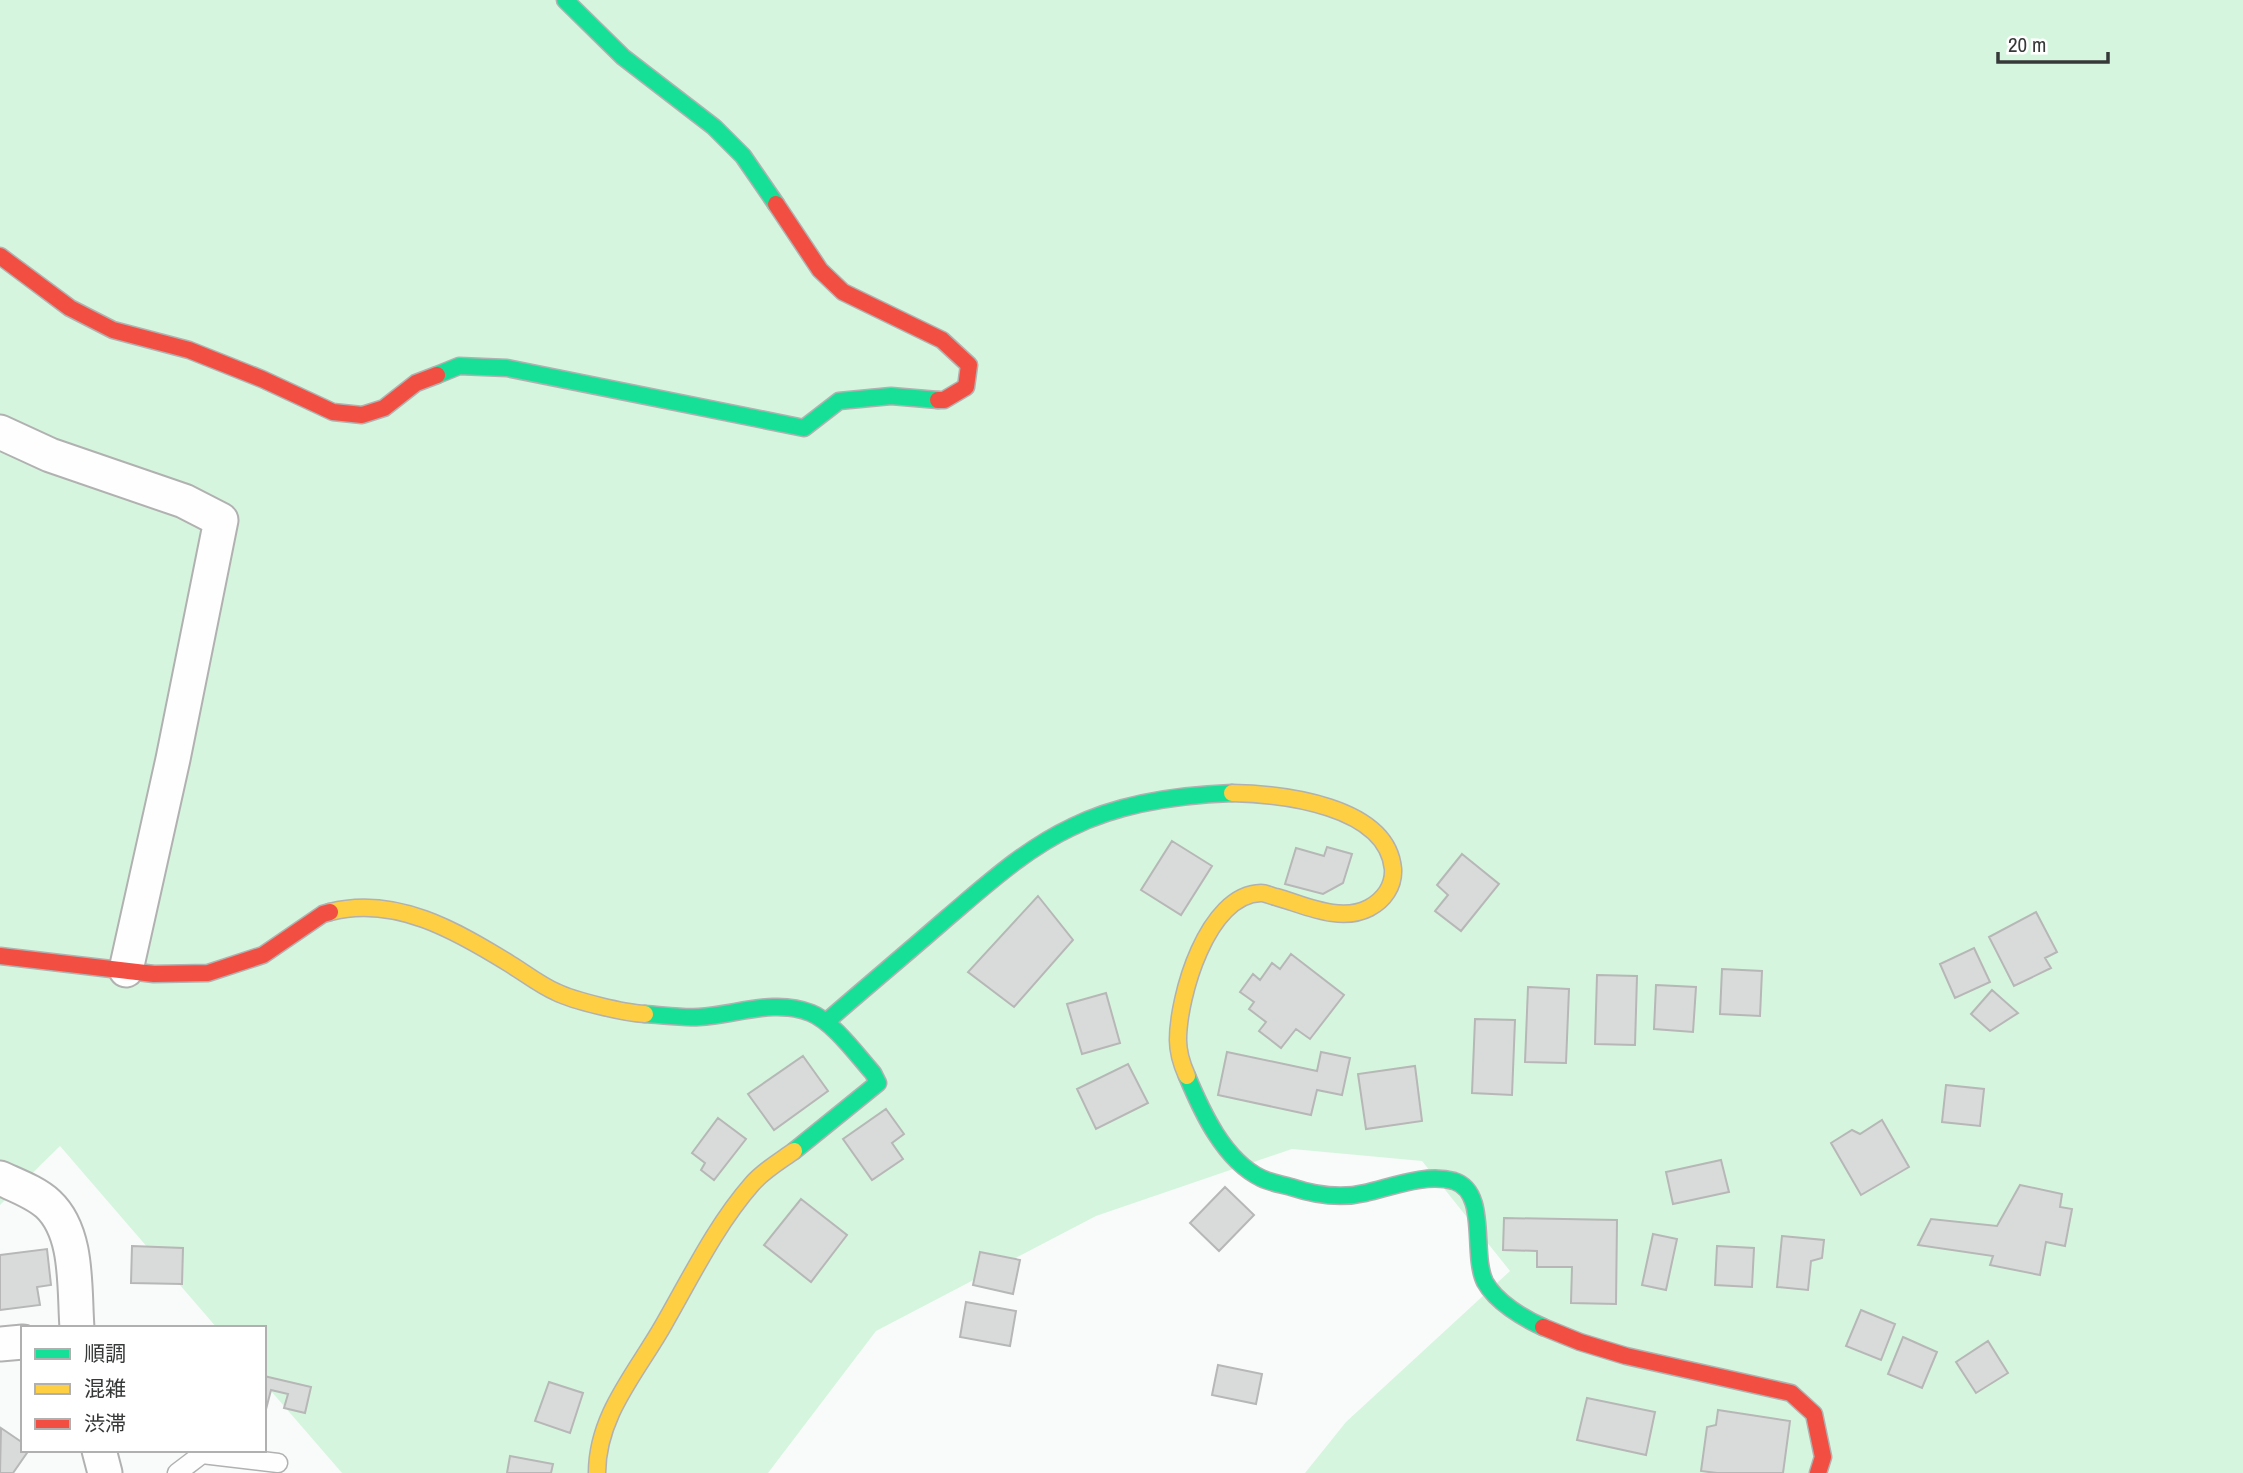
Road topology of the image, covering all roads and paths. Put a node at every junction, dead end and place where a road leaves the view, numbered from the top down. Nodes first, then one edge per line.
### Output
1 (565, 0) edge
2 (0, 256) edge
3 (0, 432) edge
4 (0, 956) edge
5 (126, 970) junction
6 (825, 1022) junction
7 (0, 1178) edge
8 (77, 1326) edge
9 (21, 1342) edge
10 (0, 1344) edge
11 (100, 1452) edge
12 (278, 1463) dead end
13 (105, 1473) edge
14 (177, 1473) edge
15 (597, 1473) edge
16 (1818, 1473) edge

1 - 2 street
3 - 5 street
4 - 5 street
5 - 6 street
6 - 15 street
6 - 16 street
7 - 8 street
9 - 10 street
11 - 13 street
12 - 14 lane

